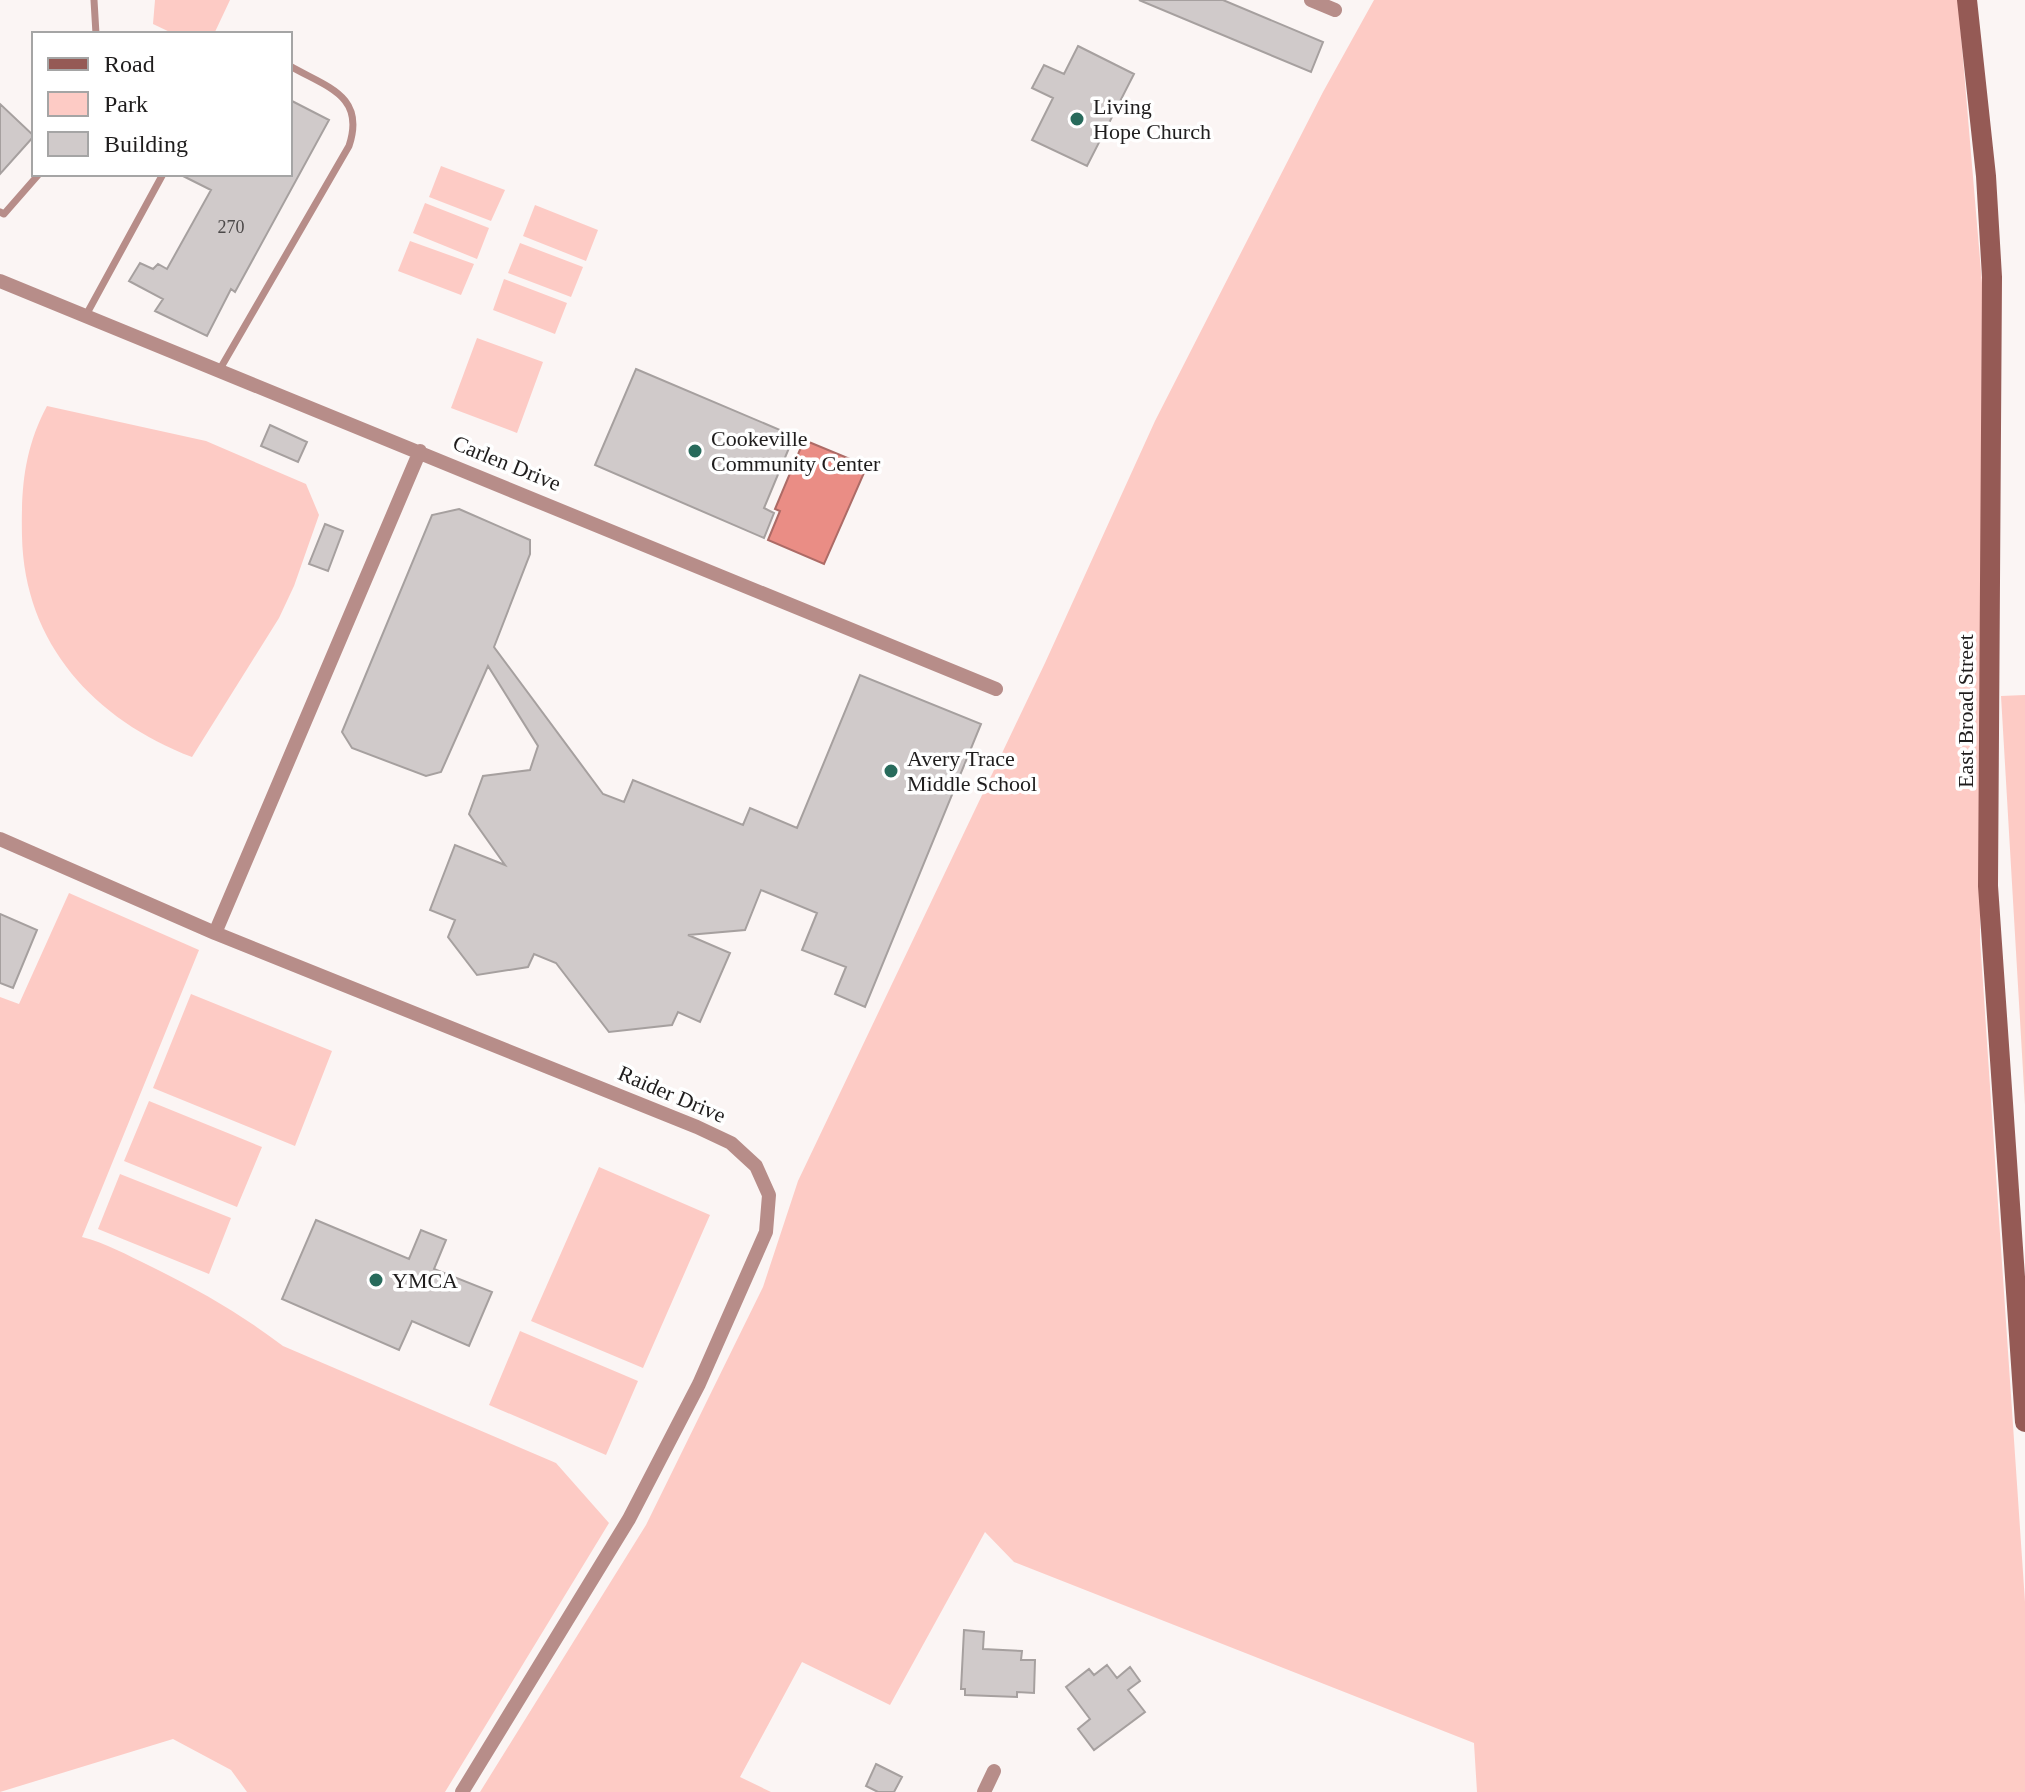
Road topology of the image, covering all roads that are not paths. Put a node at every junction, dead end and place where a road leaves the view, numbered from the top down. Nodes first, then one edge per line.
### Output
1 (94, 0) edge
2 (1311, 0) edge
3 (1967, 0) edge
4 (1335, 10) dead end
5 (96, 32) edge
6 (292, 67) edge
7 (37, 176) edge
8 (162, 176) edge
9 (0, 212) edge
10 (0, 281) edge
11 (85, 317) junction
12 (220, 369) junction
13 (420, 451) junction
14 (996, 689) dead end
15 (0, 839) edge
16 (215, 933) junction
17 (2025, 1422) edge
18 (994, 1771) dead end
19 (462, 1792) edge
20 (984, 1792) edge

1 - 5 lane
2 - 4 street
3 - 17 street, East Broad Street
6 - 12 lane
7 - 9 lane
8 - 11 lane
10 - 11 street, Carlen Drive
11 - 12 street, Carlen Drive
12 - 13 street, Carlen Drive
13 - 14 street, Carlen Drive
13 - 16 street
15 - 16 street, Raider Drive
16 - 19 street, Raider Drive
18 - 20 street

